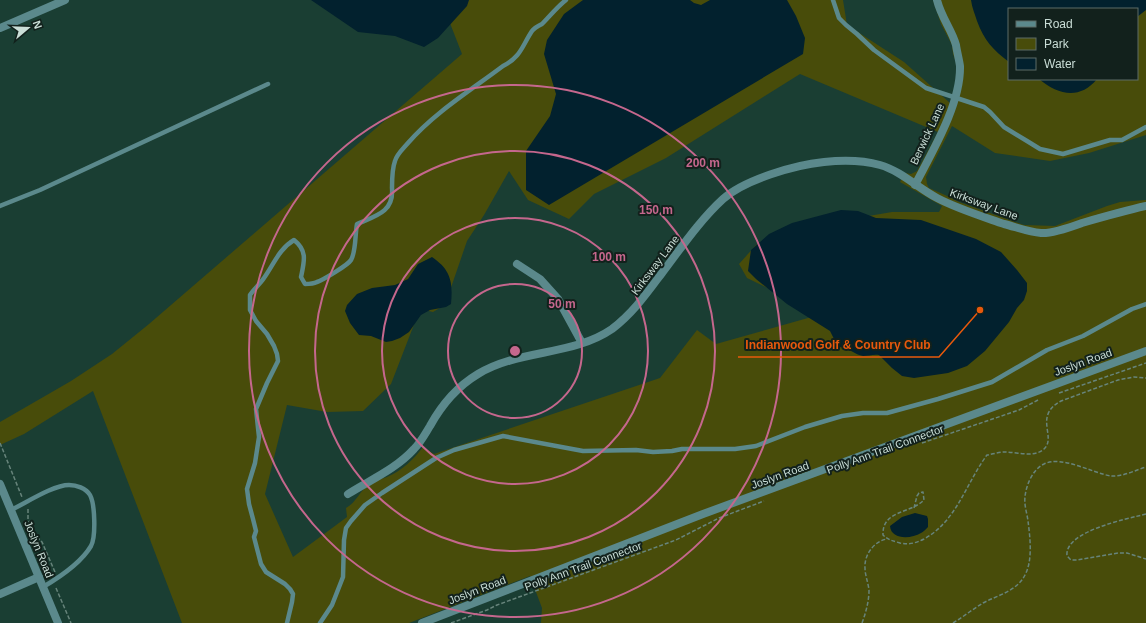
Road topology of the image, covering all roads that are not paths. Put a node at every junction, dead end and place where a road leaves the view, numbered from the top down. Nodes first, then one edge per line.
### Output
1 (65, 0) edge
2 (566, 0) edge
3 (833, 0) edge
4 (938, 0) edge
5 (0, 28) edge
6 (268, 84) dead end
7 (955, 98) junction
8 (1146, 127) edge
9 (915, 185) junction
10 (0, 206) edge
11 (1146, 206) edge
12 (517, 264) dead end
13 (1146, 304) edge
14 (582, 343) junction
15 (1146, 351) edge
16 (0, 484) edge
17 (348, 494) dead end
18 (11, 510) junction
19 (39, 577) junction
20 (43, 587) junction
21 (0, 594) edge
22 (58, 623) edge
23 (287, 623) edge
24 (320, 623) edge
25 (422, 623) edge

1 - 5 street
2 - 23 lane
3 - 7 lane
4 - 7 street, Berwick Lane
6 - 10 lane
7 - 8 lane
7 - 9 street, Berwick Lane
9 - 11 street, Kirksway Lane
9 - 14 street, Kirksway Lane
12 - 14 street
13 - 24 lane
14 - 17 street, Kirksway Lane
15 - 25 street, Joslyn Road
16 - 18 street, Joslyn Road
18 - 19 street, Joslyn Road
18 - 20 lane
19 - 20 street, Joslyn Road
19 - 21 street
20 - 22 street, Joslyn Road

